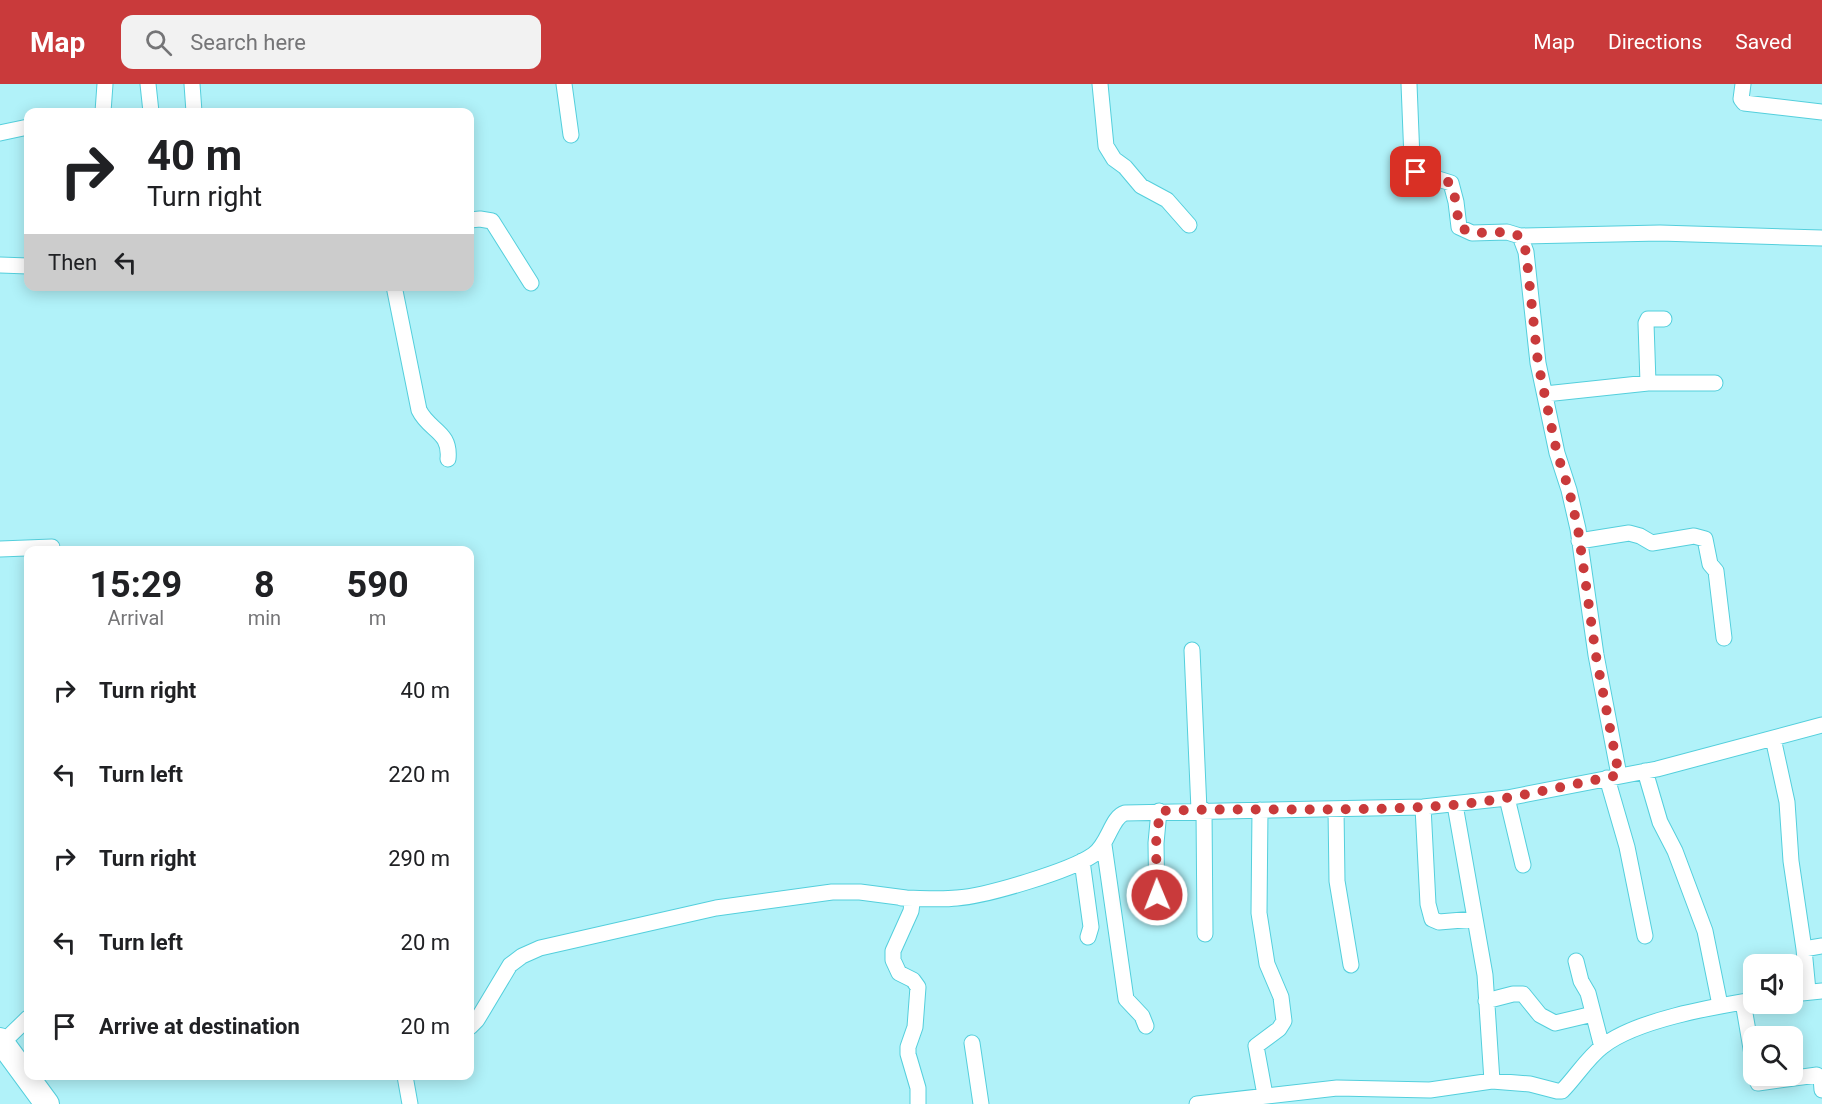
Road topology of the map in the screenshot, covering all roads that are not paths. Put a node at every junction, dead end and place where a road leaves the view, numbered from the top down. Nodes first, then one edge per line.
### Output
1 (105, 84) edge
2 (148, 84) edge
3 (192, 84) edge
4 (564, 84) edge
5 (1100, 84) edge
6 (1409, 84) edge
7 (1743, 84) edge
8 (103, 108) edge
9 (151, 108) edge
10 (194, 108) edge
11 (1822, 112) edge
12 (24, 128) edge
13 (0, 133) edge
14 (571, 135) dead end
15 (474, 220) edge
16 (1188, 225) dead end
17 (1520, 236) junction
18 (1822, 238) edge
19 (0, 265) edge
20 (24, 266) edge
21 (531, 283) dead end
22 (395, 291) edge
23 (1664, 319) dead end
24 (1648, 383) junction
25 (1715, 383) dead end
26 (1545, 394) junction
27 (448, 459) dead end
28 (1579, 541) junction
29 (24, 548) edge
30 (0, 549) edge
31 (1724, 638) dead end
32 (1192, 650) dead end
33 (1822, 725) edge
34 (1773, 738) junction
35 (1645, 771) junction
36 (1613, 776) junction
37 (1507, 798) junction
38 (1455, 805) junction
39 (1423, 807) junction
40 (1336, 809) junction
41 (1201, 810) junction
42 (1260, 810) junction
43 (1160, 811) junction
44 (1104, 845) junction
45 (1082, 861) junction
46 (1523, 865) dead end
47 (901, 898) junction
48 (1157, 914) dead end
49 (1475, 919) junction
50 (1205, 934) dead end
51 (1645, 936) dead end
52 (1088, 937) dead end
53 (1822, 946) edge
54 (1804, 949) junction
55 (1576, 961) dead end
56 (1351, 965) dead end
57 (1815, 991) edge
58 (1486, 1001) junction
59 (1743, 1002) edge
60 (1720, 1005) junction
61 (1593, 1014) junction
62 (24, 1022) edge
63 (474, 1023) edge
64 (1146, 1026) dead end
65 (1, 1042) edge
66 (972, 1043) dead end
67 (1602, 1047) junction
68 (24, 1073) edge
69 (1803, 1077) edge
70 (29, 1080) edge
71 (406, 1080) edge
72 (1492, 1081) junction
73 (1822, 1090) edge
74 (1265, 1095) junction
75 (47, 1104) edge
76 (410, 1104) edge
77 (918, 1104) edge
78 (981, 1104) edge
79 (1197, 1104) edge

1 - 8 street
2 - 9 street
3 - 10 street
4 - 14 street
5 - 16 street
6 - 17 street
7 - 11 street
12 - 13 street
15 - 21 street
17 - 18 street
17 - 26 street
19 - 20 street
22 - 27 street
23 - 24 street
24 - 25 street
24 - 26 street
26 - 28 street
28 - 31 street
28 - 36 street
29 - 30 street
32 - 41 street
33 - 34 street
34 - 35 street
34 - 54 street
35 - 36 street
35 - 60 street
36 - 37 street
36 - 51 street
37 - 38 street
37 - 46 street
38 - 39 street
38 - 49 street
39 - 40 street
39 - 49 street
40 - 42 street
40 - 56 street
41 - 42 street
41 - 43 street
41 - 50 street
42 - 74 street
43 - 44 street
43 - 48 street
44 - 45 street
44 - 64 street
45 - 47 street
45 - 52 street
47 - 63 street
47 - 77 street
49 - 58 street
53 - 54 street
54 - 57 street
55 - 61 street
58 - 61 street
58 - 72 street
59 - 60 street
60 - 67 street
61 - 67 street
62 - 65 street
65 - 68 main road
66 - 78 street
67 - 72 street
69 - 73 street
70 - 75 main road
71 - 76 street
72 - 74 street
74 - 79 street

